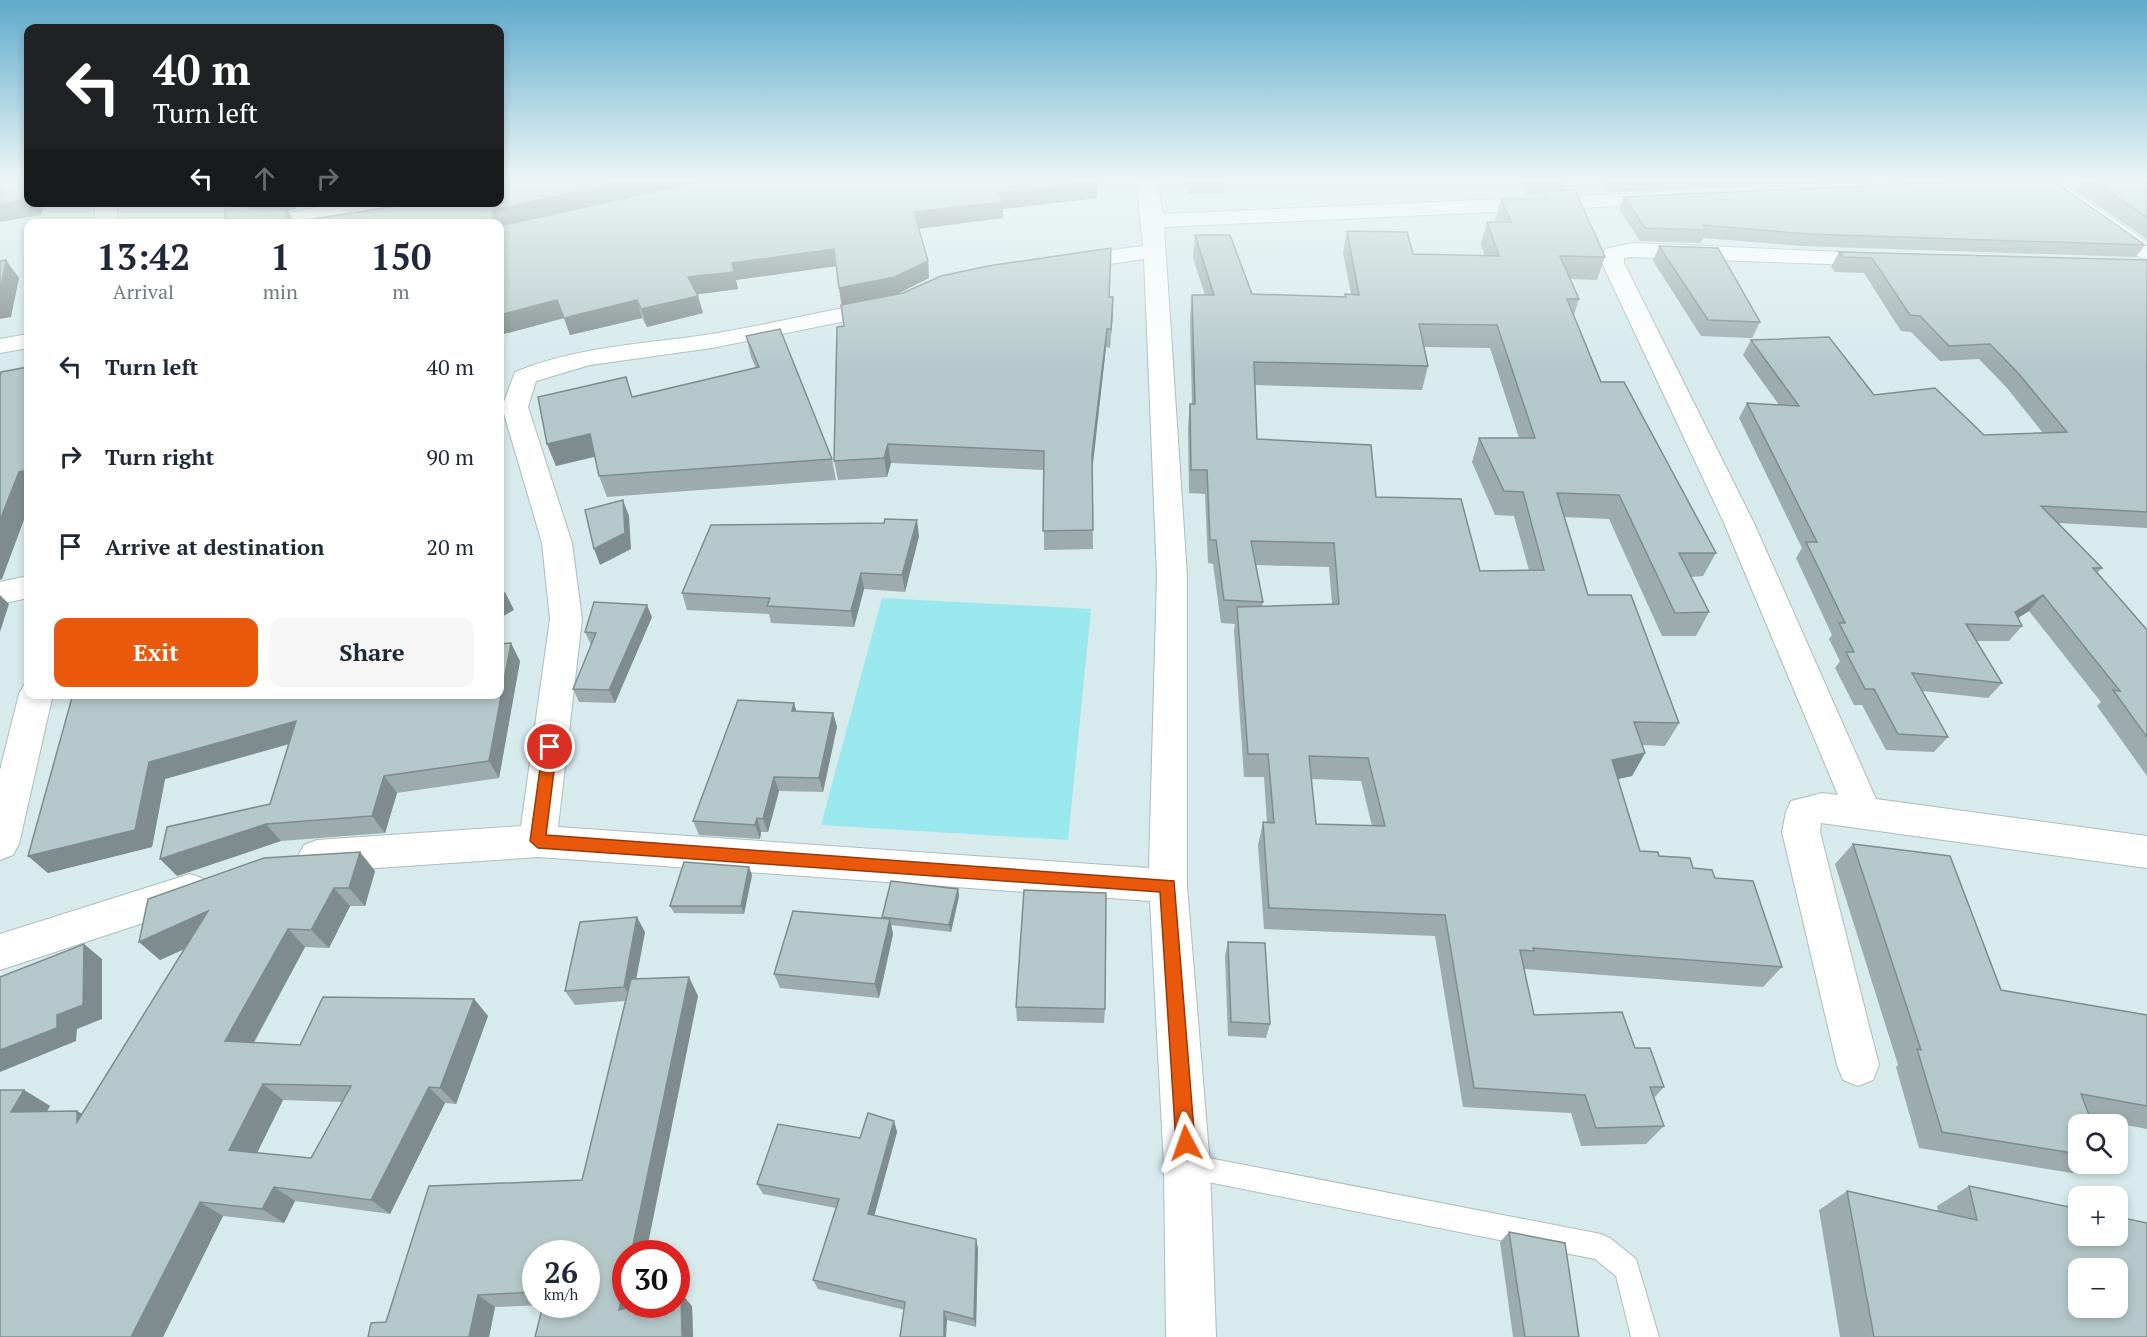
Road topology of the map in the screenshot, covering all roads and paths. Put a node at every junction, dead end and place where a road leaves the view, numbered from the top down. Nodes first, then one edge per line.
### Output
1 (1134, 241) edge
2 (1153, 241) edge
3 (2131, 241) edge
4 (2147, 252) edge
5 (1906, 260) edge
6 (1048, 266) edge
7 (912, 298) edge
8 (24, 342) edge
9 (0, 346) edge
10 (24, 588) edge
11 (0, 593) edge
12 (35, 699) edge
13 (1864, 812) junction
14 (538, 841) junction
15 (0, 844) edge
16 (2147, 852) edge
17 (281, 859) edge
18 (226, 878) edge
19 (1168, 886) junction
20 (0, 952) edge
21 (1858, 1065) dead end
22 (1187, 1166) junction
23 (1191, 1337) edge
24 (1645, 1337) edge

1 - 6 street
2 - 19 street
3 - 4 street
5 - 13 street
7 - 14 street
8 - 9 street
10 - 11 street
12 - 15 street
13 - 16 street
13 - 21 street
14 - 17 street
14 - 19 street
18 - 20 street
19 - 22 street
22 - 23 street
22 - 24 lane

